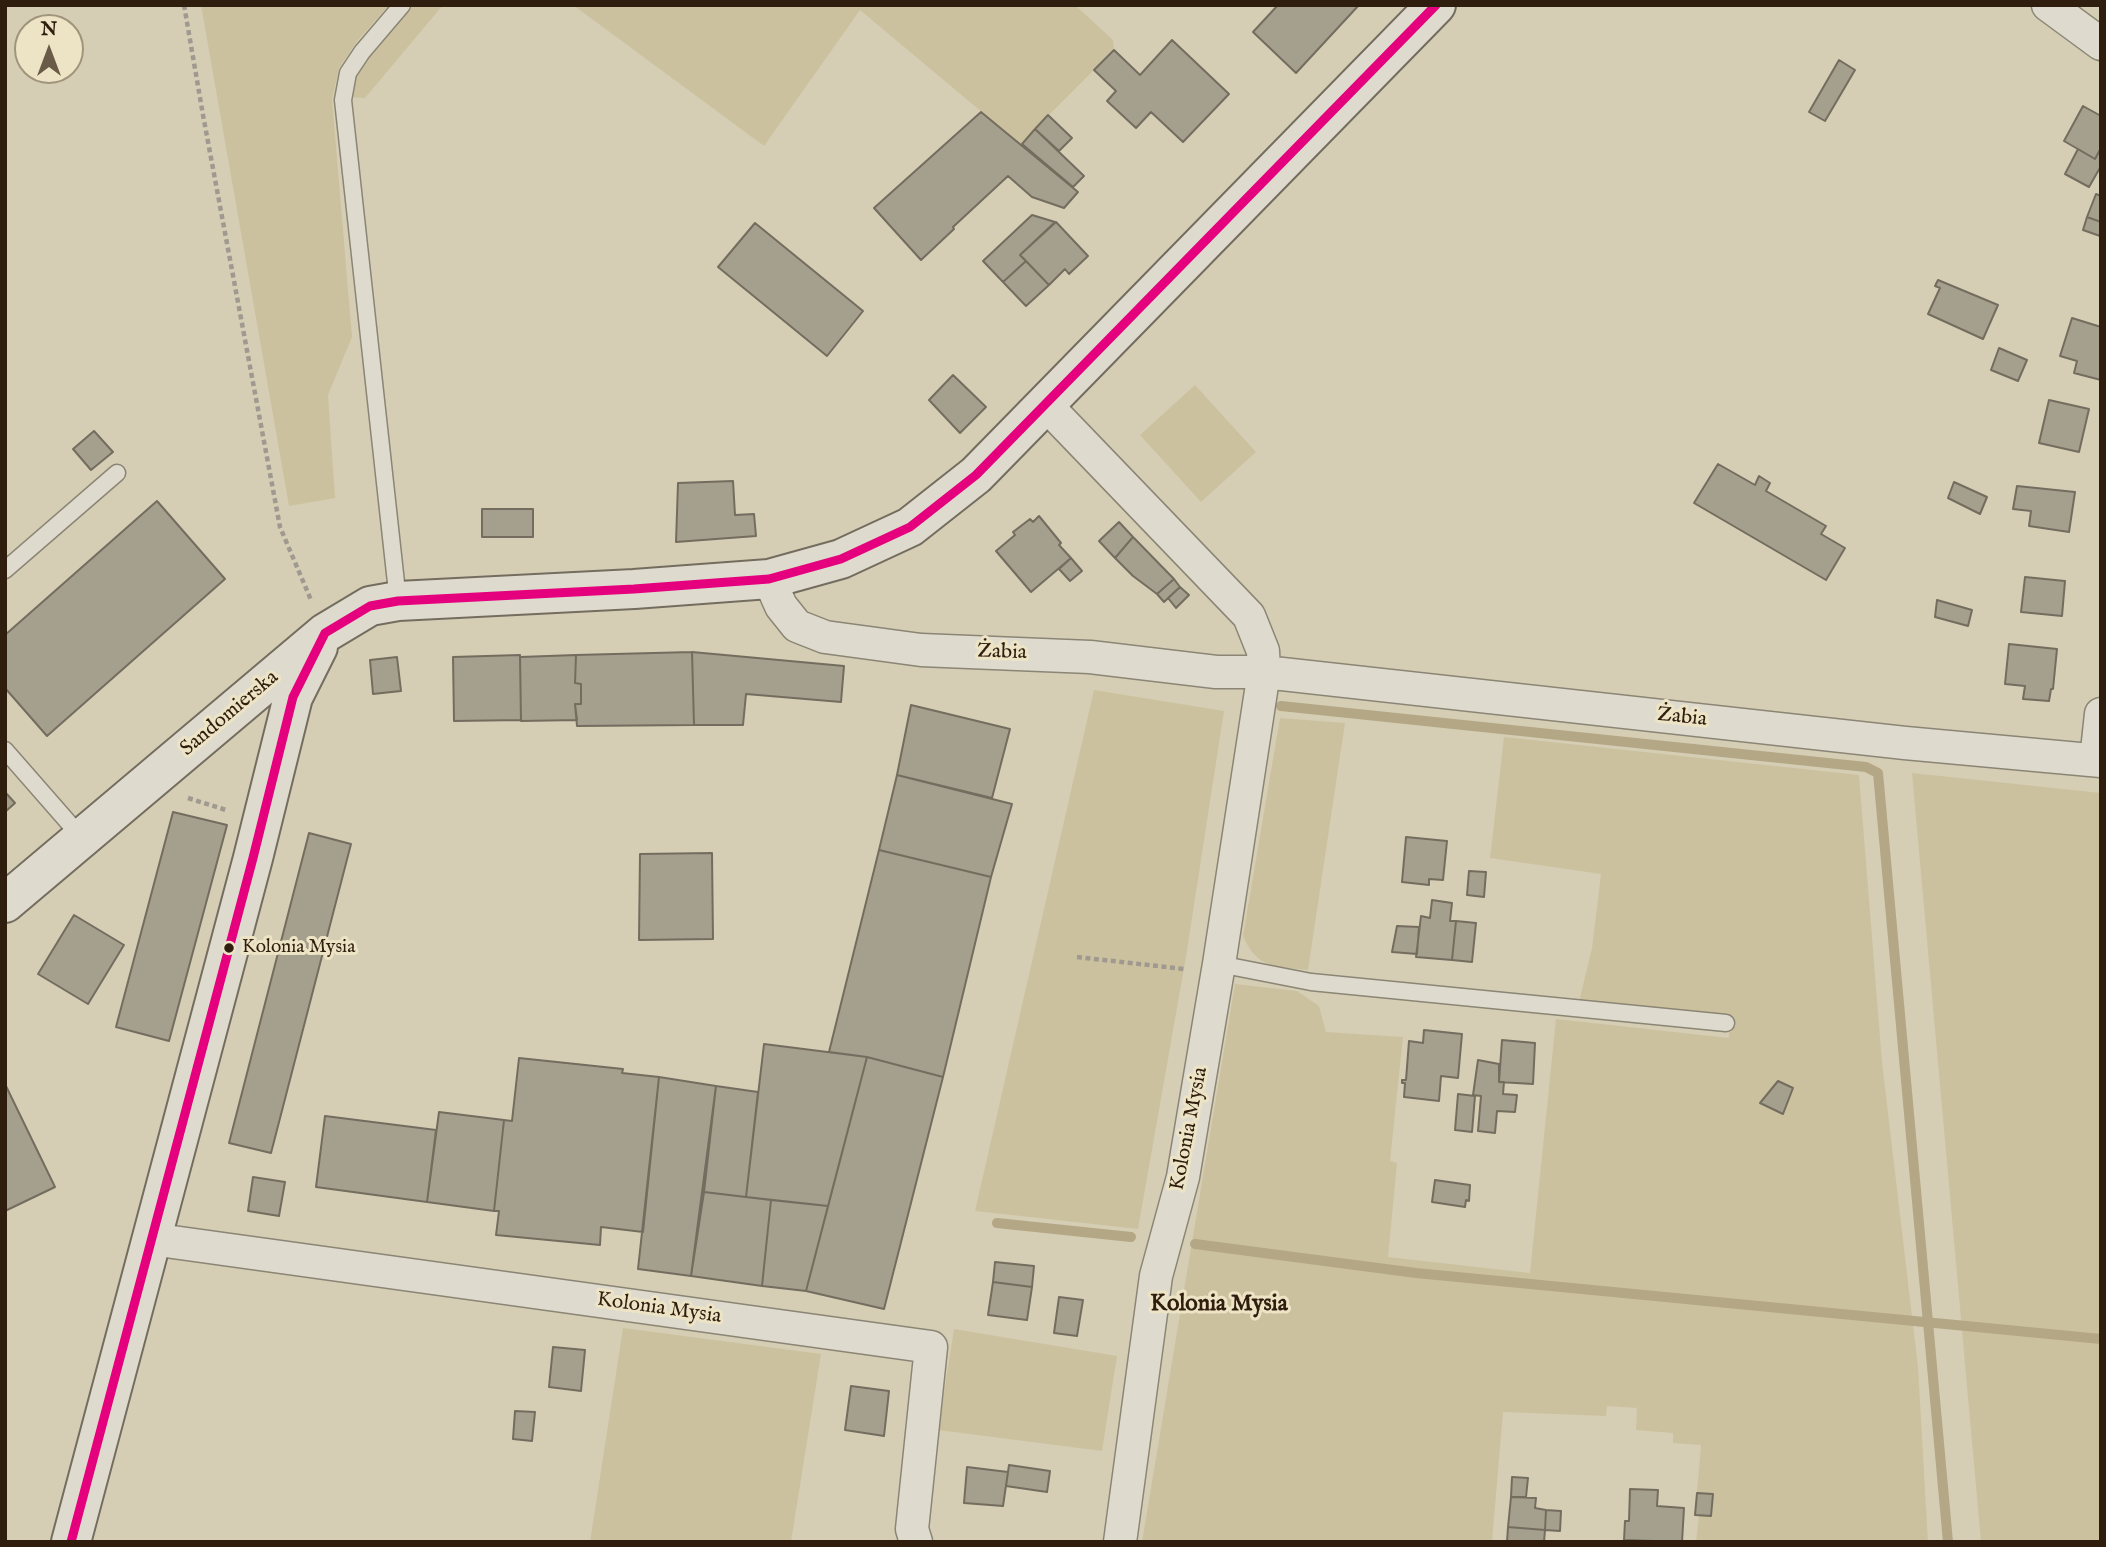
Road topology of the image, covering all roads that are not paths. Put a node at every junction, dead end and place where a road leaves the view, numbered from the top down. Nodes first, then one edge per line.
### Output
1 (401, 5) edge
2 (1436, 5) edge
3 (2048, 5) edge
4 (2101, 44) edge
5 (1046, 405) junction
6 (117, 473) dead end
7 (5, 570) edge
8 (769, 579) junction
9 (398, 601) junction
10 (325, 633) junction
11 (1264, 672) junction
12 (2101, 714) edge
13 (5, 750) edge
14 (2098, 761) edge
15 (83, 839) junction
16 (5, 903) edge
17 (1219, 964) junction
18 (1726, 1023) dead end
19 (151, 1239) junction
20 (71, 1542) edge
21 (916, 1542) edge
22 (1120, 1542) edge

1 - 9 lane
2 - 5 street, Sandomierska
3 - 4 street
5 - 8 street, Sandomierska
5 - 11 street
6 - 7 lane
8 - 9 street, Sandomierska
8 - 11 street, Żabia
9 - 10 street, Sandomierska
10 - 15 street, Sandomierska
10 - 19 street
11 - 14 street, Żabia
11 - 17 street, Kolonia Mysia
12 - 14 street
13 - 15 lane
15 - 16 street, Sandomierska
17 - 18 lane
17 - 22 street, Kolonia Mysia
19 - 20 street
19 - 21 street, Kolonia Mysia

